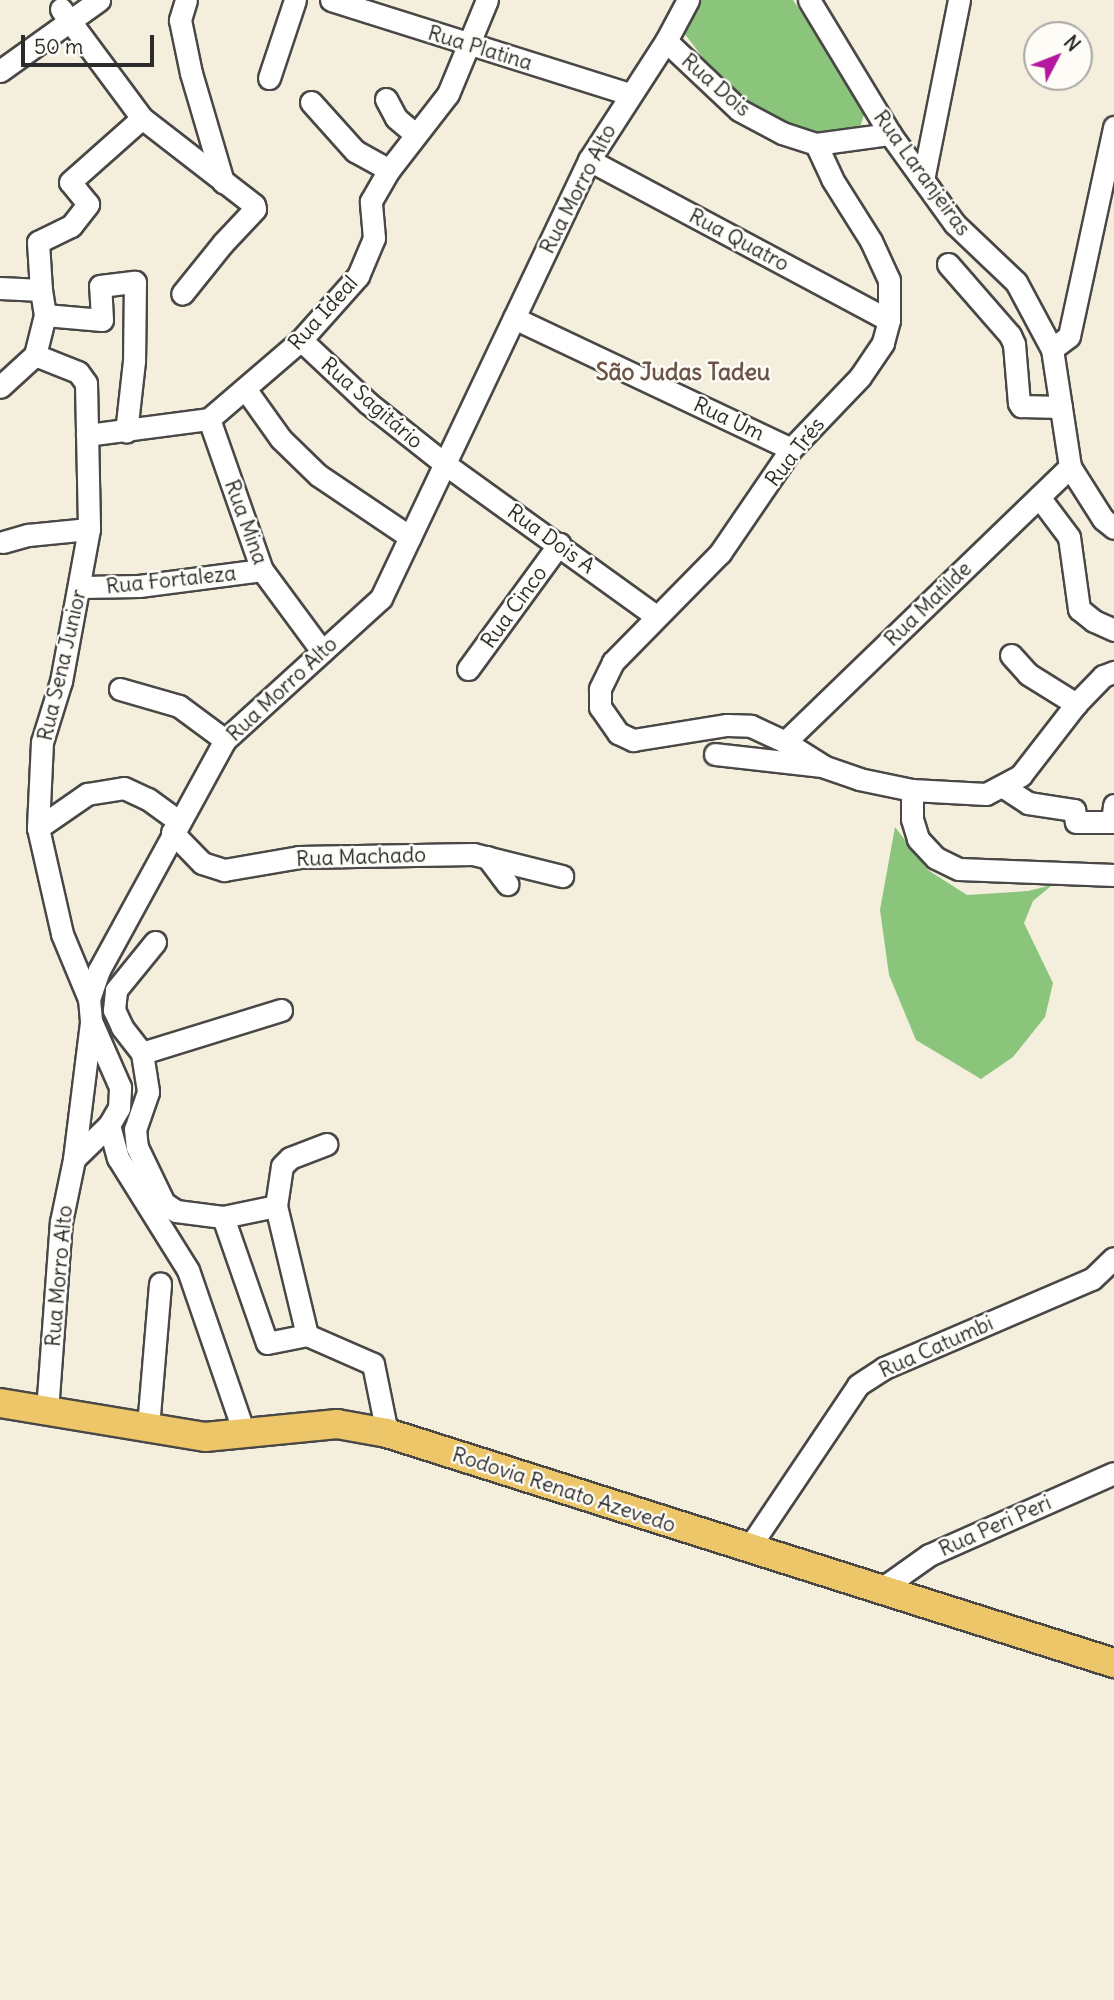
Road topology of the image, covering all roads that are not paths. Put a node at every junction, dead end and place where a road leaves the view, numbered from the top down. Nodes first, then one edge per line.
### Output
1 (99, 0) edge
2 (186, 0) edge
3 (295, 0) edge
4 (331, 0) edge
5 (486, 0) edge
6 (688, 0) edge
7 (809, 0) edge
8 (959, 0) edge
9 (67, 10) edge
10 (666, 41) junction
11 (471, 46) junction
12 (0, 71) edge
13 (269, 78) dead end
14 (629, 94) junction
15 (386, 99) dead end
16 (311, 102) dead end
17 (142, 118) junction
18 (1114, 127) edge
19 (890, 134) junction
20 (416, 135) junction
21 (816, 144) junction
22 (590, 160) junction
23 (389, 170) junction
24 (923, 180) junction
25 (223, 182) junction
26 (948, 264) dead end
27 (0, 288) edge
28 (41, 290) junction
29 (181, 294) dead end
30 (45, 315) junction
31 (514, 318) junction
32 (889, 320) junction
33 (301, 340) junction
34 (1014, 344) junction
35 (1050, 344) junction
36 (35, 355) junction
37 (0, 387) edge
38 (246, 390) junction
39 (1061, 407) junction
40 (209, 419) junction
41 (126, 432) junction
42 (87, 435) junction
43 (791, 449) junction
44 (445, 464) junction
45 (1070, 467) junction
46 (1039, 497) junction
47 (1114, 528) edge
48 (89, 529) junction
49 (410, 537) junction
50 (3, 542) dead end
51 (559, 544) junction
52 (261, 570) junction
53 (80, 587) junction
54 (656, 616) junction
55 (1114, 630) edge
56 (322, 651) junction
57 (1011, 655) dead end
58 (468, 669) dead end
59 (1114, 673) edge
60 (120, 689) dead end
61 (1076, 704) junction
62 (225, 740) junction
63 (785, 742) junction
64 (715, 754) dead end
65 (825, 767) junction
66 (1002, 786) junction
67 (912, 790) junction
68 (1113, 816) edge
69 (175, 826) junction
70 (38, 828) junction
71 (487, 858) junction
72 (1114, 875) edge
73 (562, 876) dead end
74 (507, 884) dead end
75 (155, 942) dead end
76 (89, 999) junction
77 (281, 1010) dead end
78 (91, 1021) junction
79 (142, 1054) junction
80 (109, 1125) junction
81 (326, 1144) dead end
82 (74, 1159) junction
83 (276, 1206) junction
84 (223, 1217) junction
85 (1114, 1258) edge
86 (160, 1283) dead end
87 (307, 1335) junction
88 (0, 1403) edge
89 (47, 1411) junction
90 (148, 1427) junction
91 (244, 1433) junction
92 (387, 1433) junction
93 (1114, 1473) edge
94 (748, 1549) junction
95 (881, 1589) junction
96 (1114, 1663) edge

1 - 9 street
2 - 25 street
3 - 13 street
4 - 11 street, Rua Platina
5 - 11 street, Rua Ideal
6 - 10 street, Rua Morro Alto
7 - 19 street, Rua Laranjeiras
8 - 24 street
9 - 12 street
9 - 17 street
10 - 14 street, Rua Morro Alto
10 - 21 street, Rua Dois
11 - 14 street, Rua Platina
11 - 20 street, Rua Ideal
14 - 22 street, Rua Morro Alto
15 - 20 street
16 - 23 street
17 - 25 street
17 - 28 street
18 - 35 street
19 - 21 street, Rua Dois
19 - 24 street, Rua Laranjeiras
20 - 23 street, Rua Ideal
21 - 32 street, Rua Trés
22 - 31 street, Rua Morro Alto
22 - 32 street, Rua Quatro
23 - 33 street, Rua Ideal
24 - 35 street, Rua Laranjeiras
25 - 29 street
26 - 34 street
27 - 28 street
28 - 30 street
30 - 36 street
30 - 41 street
31 - 43 street, Rua Um
31 - 44 street, Rua Morro Alto
32 - 43 street, Rua Trés
33 - 38 street, Rua Ideal
33 - 44 street, Rua Sagitário
34 - 35 street
34 - 39 street
35 - 39 street, Rua Laranjeiras
36 - 37 street
36 - 42 street, Rua Sena Junior
38 - 40 street, Rua Ideal
38 - 49 street
39 - 45 street, Rua Laranjeiras
40 - 41 street, Rua Ideal
40 - 52 street, Rua Mina
41 - 42 street, Rua Ideal
42 - 48 street, Rua Sena Junior
43 - 54 street, Rua Trés
44 - 49 street, Rua Morro Alto
44 - 51 street, Rua Dois A
45 - 46 street, Rua Matilde
45 - 47 street, Rua Laranjeiras
46 - 55 street
46 - 63 street, Rua Matilde
48 - 50 street
48 - 53 street, Rua Sena Junior
49 - 56 street, Rua Morro Alto
51 - 54 street, Rua Dois A
51 - 58 street, Rua Cinco
52 - 53 street, Rua Fortaleza
52 - 56 street, Rua Mina
53 - 70 street, Rua Sena Junior
54 - 63 street, Rua Trés
56 - 62 street, Rua Morro Alto
57 - 61 street
59 - 61 street
60 - 62 street
61 - 66 street
62 - 69 street, Rua Morro Alto
63 - 65 street
64 - 65 street
65 - 67 street
66 - 67 street
66 - 68 street
67 - 72 street
69 - 70 street, Rua Machado
69 - 71 street, Rua Machado
69 - 76 street, Rua Morro Alto
70 - 76 street, Rua Sena Junior
71 - 73 street, Rua Machado
71 - 74 street
75 - 79 street
76 - 78 street, Rua Morro Alto
77 - 79 street
78 - 80 street, Rua Morro Alto
78 - 82 street
79 - 84 street
80 - 82 street, Rua Morro Alto
80 - 91 street
81 - 83 street
82 - 89 street, Rua Morro Alto
83 - 84 street
83 - 87 street
84 - 87 street
85 - 94 street, Rua Catumbi
86 - 90 street
87 - 92 street
88 - 89 main road, Rodovia Renato Azevedo
89 - 90 main road, Rodovia Renato Azevedo
90 - 91 main road, Rodovia Renato Azevedo
91 - 92 main road, Rodovia Renato Azevedo
92 - 94 main road, Rodovia Renato Azevedo
93 - 95 street, Rua Peri Peri
94 - 95 main road, Rodovia Renato Azevedo
95 - 96 main road, Rodovia Renato Azevedo

